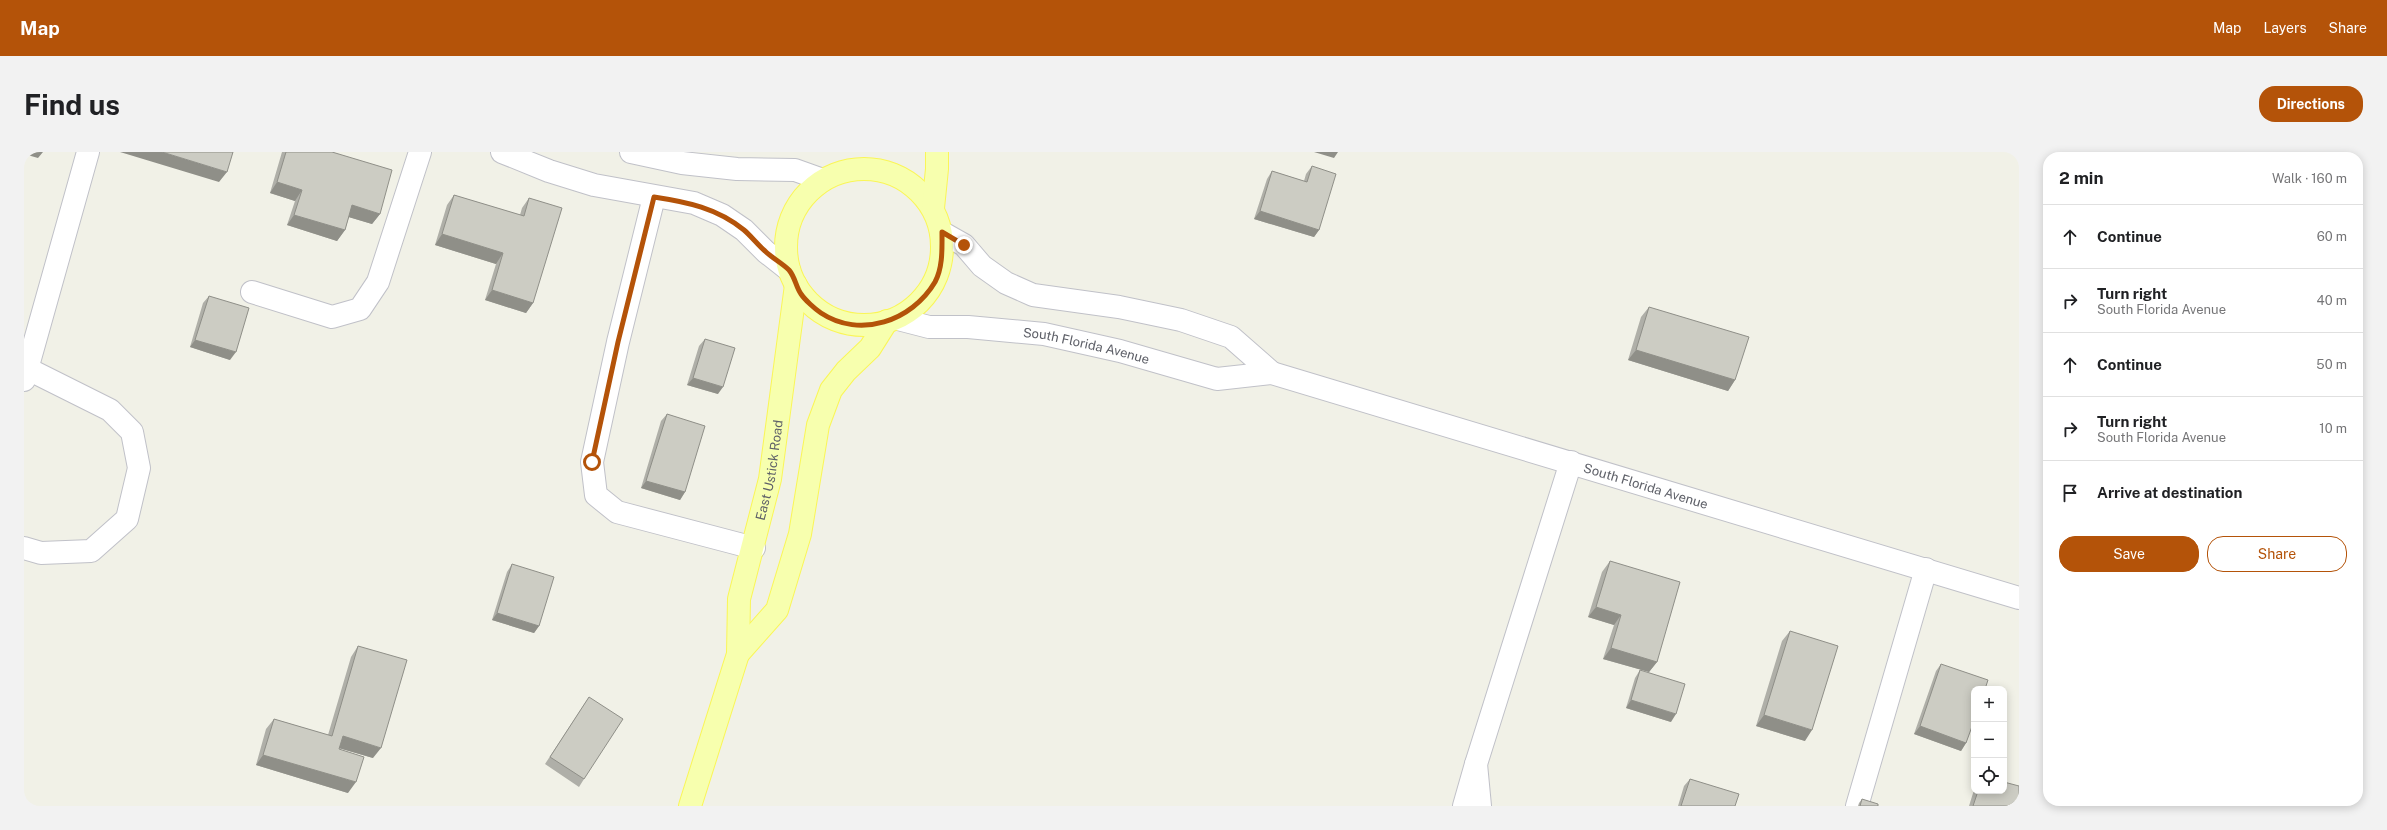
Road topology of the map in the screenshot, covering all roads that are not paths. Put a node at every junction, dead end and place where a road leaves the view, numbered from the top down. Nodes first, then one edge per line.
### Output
1 (88, 152) edge
2 (420, 152) edge
3 (502, 152) edge
4 (631, 152) edge
5 (852, 152) edge
6 (937, 152) edge
7 (830, 177) junction
8 (654, 197) junction
9 (933, 208) junction
10 (942, 232) junction
11 (793, 277) junction
12 (252, 292) dead end
13 (892, 320) junction
14 (1272, 373) junction
15 (26, 374) edge
16 (1571, 462) junction
17 (24, 548) edge
18 (754, 548) junction
19 (1926, 569) junction
20 (2019, 598) edge
21 (738, 654) junction
22 (1476, 764) junction
23 (690, 806) edge
24 (1464, 806) edge
25 (1480, 806) edge
26 (1857, 806) edge

1 - 15 street
2 - 12 street
3 - 8 street
4 - 7 street
5 - 7 main road
6 - 9 main road
7 - 9 main road
7 - 11 main road
8 - 11 street
8 - 18 street
9 - 10 main road
10 - 13 main road
10 - 14 street, South Florida Avenue
11 - 13 main road
11 - 18 main road, East Ustick Road
13 - 14 street, South Florida Avenue
13 - 21 main road, East Ustick Road
14 - 16 street, South Florida Avenue
15 - 17 street
16 - 19 street, South Florida Avenue
16 - 22 street
18 - 21 main road, East Ustick Road
19 - 20 street, South Florida Avenue
19 - 26 street
21 - 23 main road, East Ustick Road
22 - 24 street
22 - 25 street

